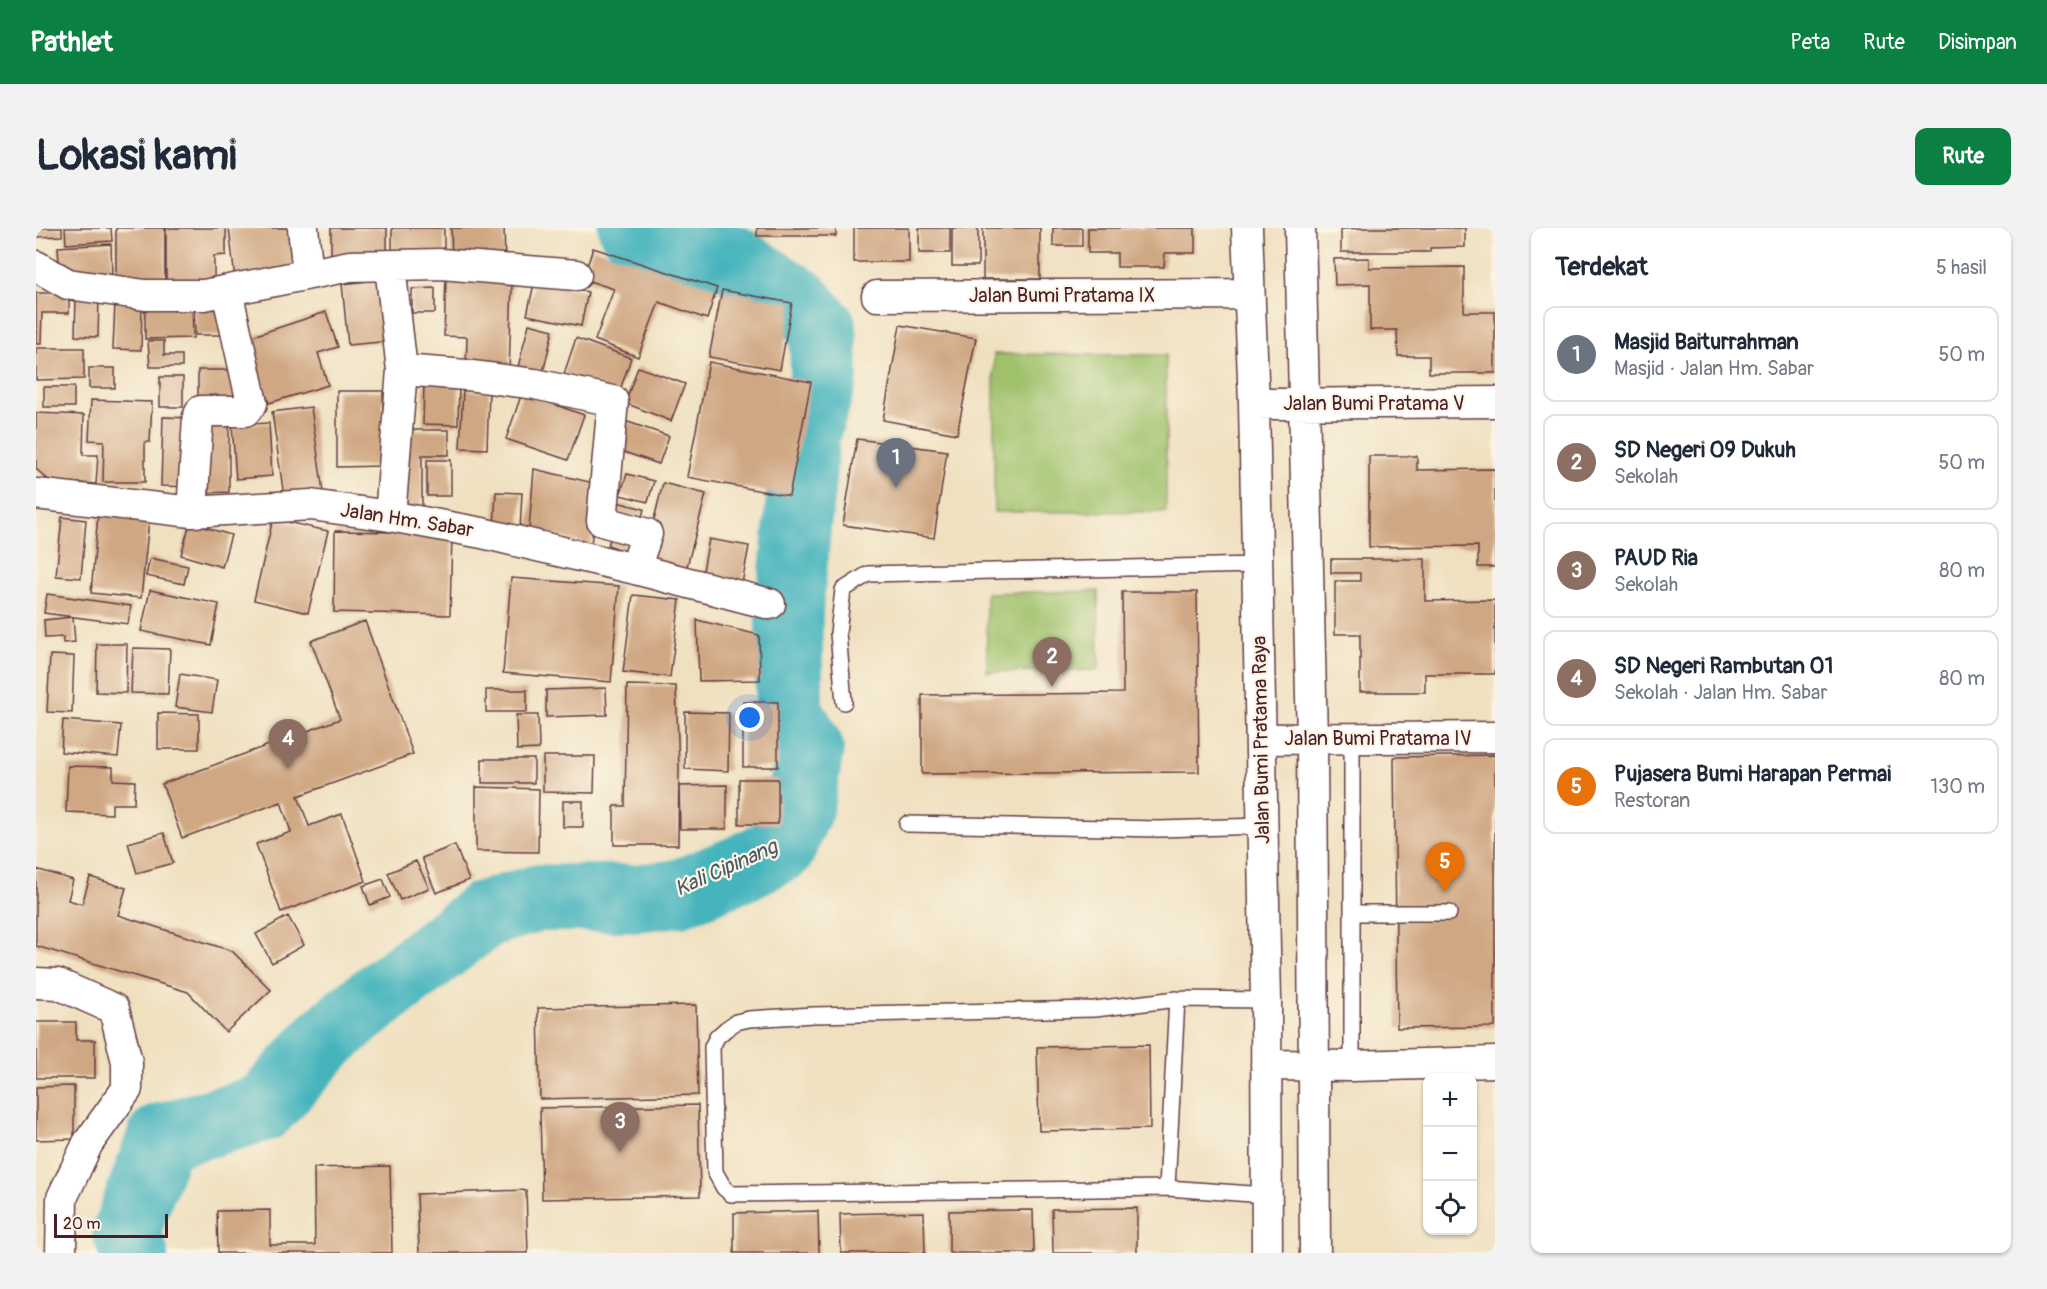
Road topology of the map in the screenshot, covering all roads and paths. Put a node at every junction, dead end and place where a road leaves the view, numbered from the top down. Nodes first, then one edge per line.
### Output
1 (303, 228) edge
2 (1247, 228) edge
3 (1300, 228) edge
4 (36, 266) edge
5 (390, 266) junction
6 (308, 274) junction
7 (576, 275) dead end
8 (227, 291) junction
9 (1248, 294) junction
10 (877, 296) dead end
11 (402, 370) junction
12 (1495, 402) edge
13 (1305, 403) junction
14 (1254, 404) junction
15 (36, 494) edge
16 (192, 513) junction
17 (390, 516) junction
18 (1257, 565) junction
19 (635, 569) junction
20 (770, 604) dead end
21 (844, 702) dead end
22 (1352, 737) junction
23 (1495, 737) edge
24 (1261, 739) junction
25 (1312, 739) junction
26 (907, 824) dead end
27 (1262, 826) junction
28 (1352, 913) junction
29 (1449, 913) dead end
30 (36, 982) edge
31 (1177, 999) junction
32 (1266, 1000) junction
33 (1495, 1062) edge
34 (1266, 1065) junction
35 (1315, 1066) junction
36 (1352, 1066) junction
37 (1167, 1188) junction
38 (1266, 1195) junction
39 (49, 1198) edge
40 (61, 1253) edge
41 (1267, 1253) edge
42 (1315, 1253) edge

1 - 6 street
2 - 9 street, Jalan Bumi Pratama Raya
3 - 13 street
4 - 8 street
5 - 6 street
5 - 7 street
5 - 11 street
6 - 8 street
8 - 16 street
9 - 10 street, Jalan Bumi Pratama IX
9 - 14 street, Jalan Bumi Pratama Raya
11 - 17 street
11 - 19 street
12 - 13 street, Jalan Bumi Pratama V
13 - 14 street, Jalan Bumi Pratama V
13 - 25 street
14 - 18 street, Jalan Bumi Pratama Raya
15 - 16 street, Jalan Hm. Sabar
16 - 17 street, Jalan Hm. Sabar
17 - 19 street, Jalan Hm. Sabar
18 - 21 lane
18 - 24 street, Jalan Bumi Pratama Raya
19 - 20 street, Jalan Hm. Sabar
22 - 23 street, Jalan Bumi Pratama IV
22 - 25 street, Jalan Bumi Pratama IV
22 - 28 lane
24 - 25 street, Jalan Bumi Pratama IV
24 - 27 street, Jalan Bumi Pratama Raya
25 - 35 street
26 - 27 lane
27 - 32 street, Jalan Bumi Pratama Raya
28 - 29 lane
28 - 36 lane
30 - 39 street
31 - 32 lane
31 - 37 lane
31 - 37 lane
32 - 34 street, Jalan Bumi Pratama Raya
33 - 36 street
34 - 35 street
34 - 38 street, Jalan Bumi Pratama Raya
35 - 36 street
35 - 42 street
37 - 38 lane
38 - 41 street, Jalan Bumi Pratama Raya
39 - 40 street

